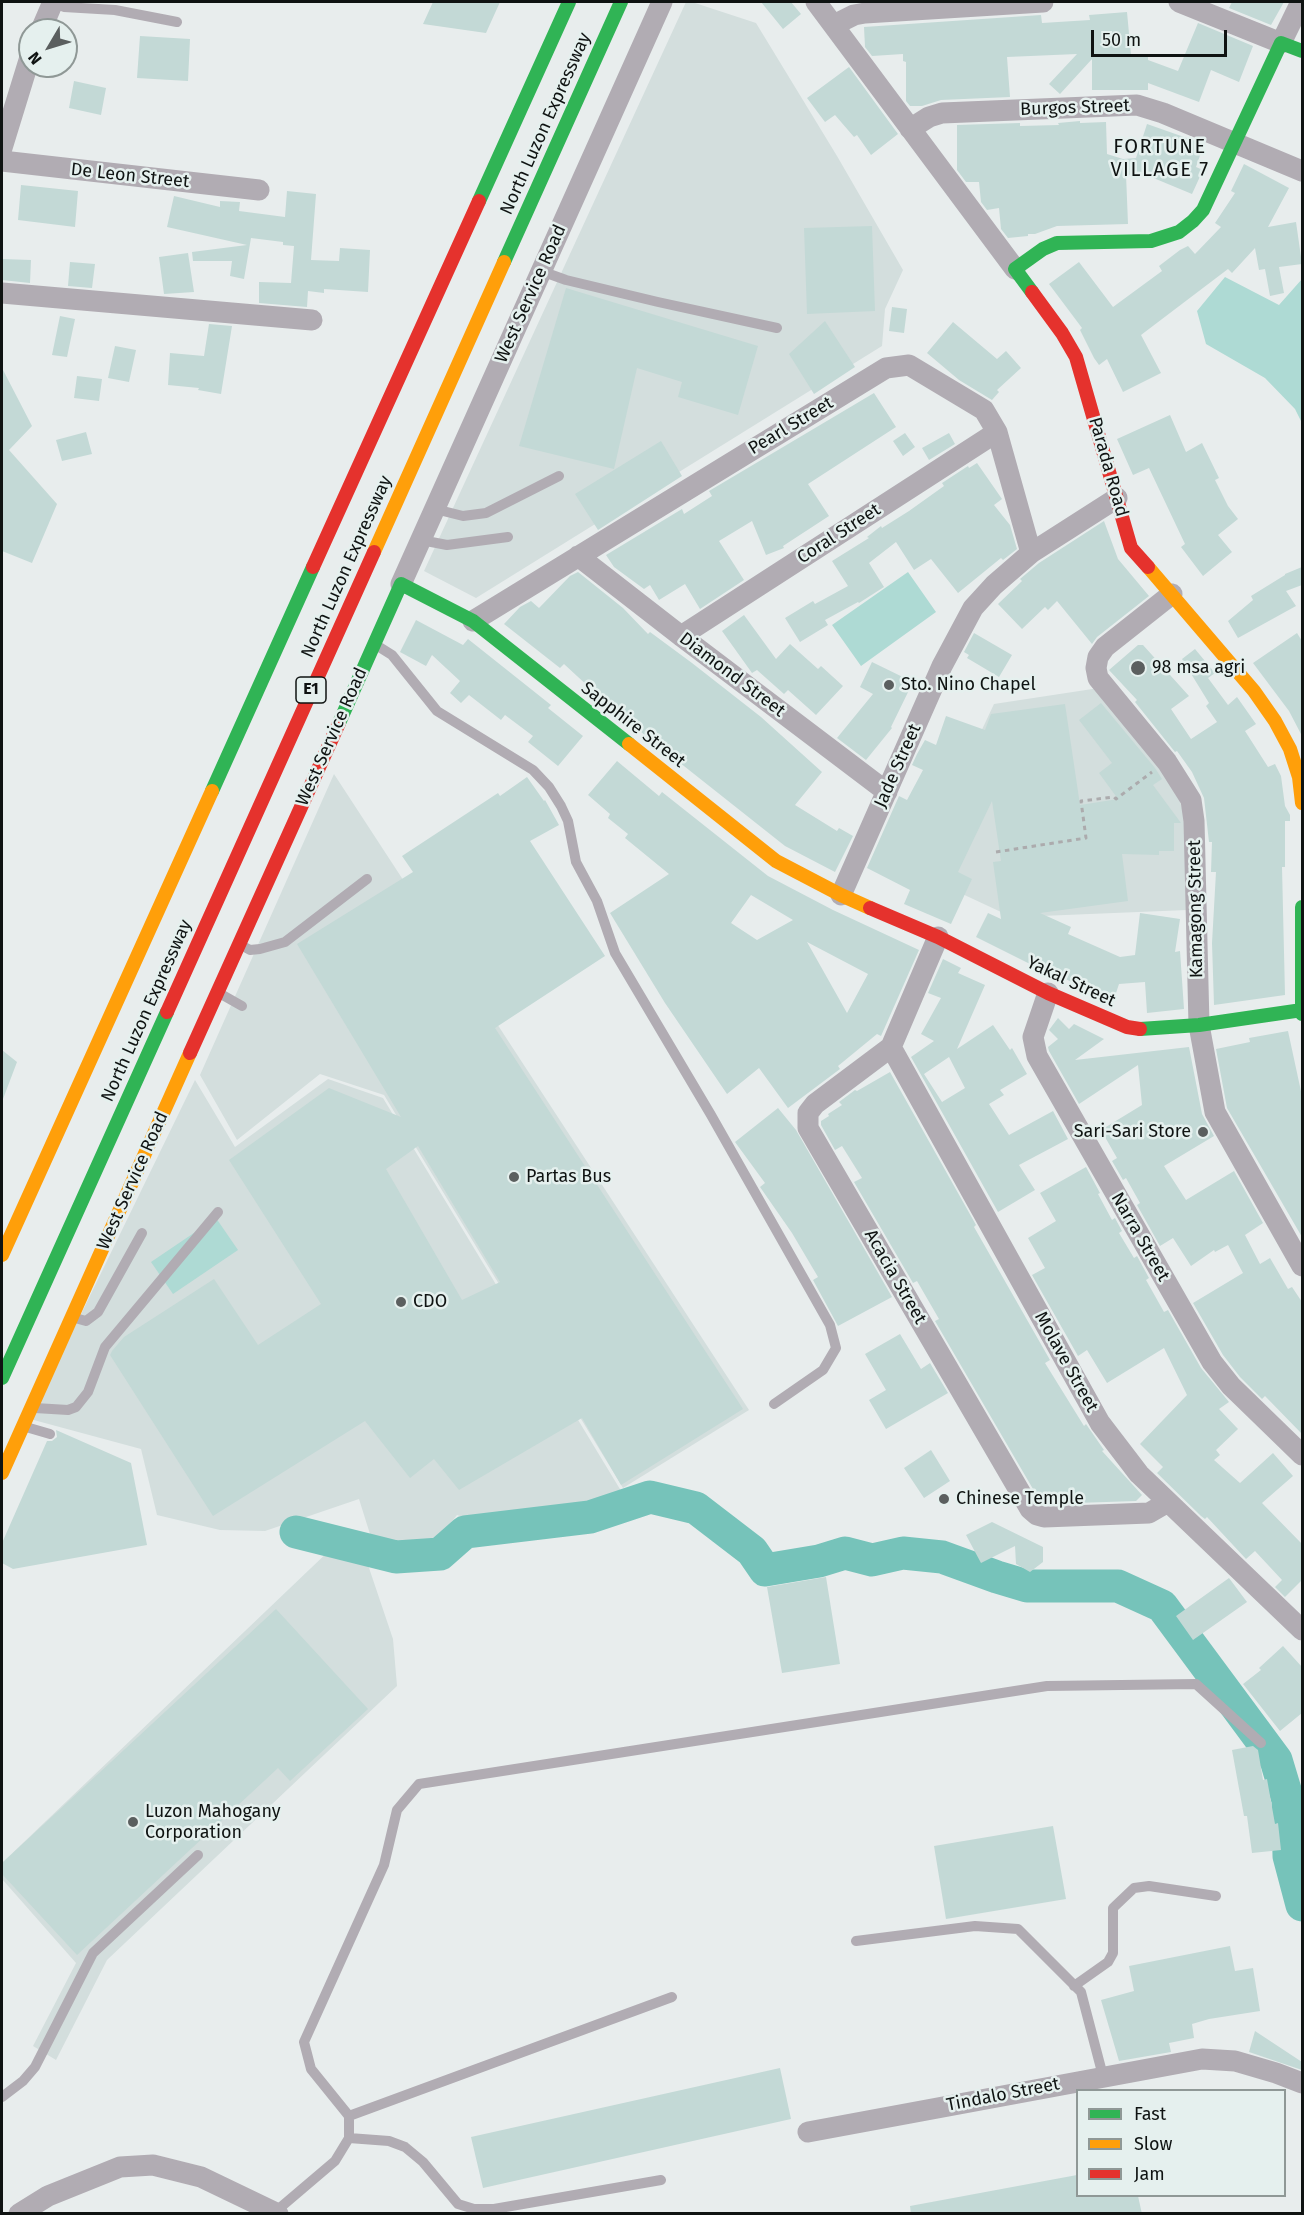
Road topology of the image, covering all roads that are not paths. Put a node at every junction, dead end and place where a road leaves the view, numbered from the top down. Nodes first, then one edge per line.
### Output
1 (53, 2) edge
2 (569, 2) edge
3 (621, 2) edge
4 (662, 2) edge
5 (816, 2) edge
6 (1043, 2) edge
7 (1179, 2) edge
8 (1301, 2) edge
9 (116, 6) edge
10 (46, 18) edge
11 (177, 22) dead end
12 (834, 25) junction
13 (1281, 43) junction
14 (1302, 51) edge
15 (24, 78) edge
16 (910, 129) junction
17 (1233, 142) junction
18 (2, 148) edge
19 (2, 161) edge
20 (1302, 171) edge
21 (259, 190) dead end
22 (1015, 269) junction
23 (541, 271) junction
24 (2, 293) edge
25 (312, 320) dead end
26 (777, 328) dead end
27 (997, 432) junction
28 (559, 476) dead end
29 (1117, 498) junction
30 (435, 509) junction
31 (508, 537) dead end
32 (421, 540) junction
33 (1031, 553) junction
34 (578, 556) junction
35 (401, 584) junction
36 (1172, 594) junction
37 (474, 621) junction
38 (681, 636) junction
39 (373, 643) junction
40 (887, 792) junction
41 (1302, 803) edge
42 (367, 879) dead end
43 (842, 895) junction
44 (1302, 907) edge
45 (938, 937) junction
46 (240, 945) junction
47 (218, 993) junction
48 (1048, 993) junction
49 (242, 1006) dead end
50 (1302, 1011) edge
51 (1199, 1025) junction
52 (891, 1047) junction
53 (218, 1212) dead end
54 (142, 1233) dead end
55 (2, 1255) edge
56 (1302, 1266) edge
57 (72, 1317) junction
58 (2, 1378) edge
59 (774, 1404) dead end
60 (31, 1408) junction
61 (23, 1426) junction
62 (50, 1434) dead end
63 (1302, 1455) edge
64 (2, 1473) edge
65 (1168, 1502) junction
66 (1302, 1630) edge
67 (1261, 1743) dead end
68 (198, 1855) dead end
69 (1216, 1896) dead end
70 (856, 1941) dead end
71 (1074, 1986) junction
72 (672, 1997) dead end
73 (1103, 2076) junction
74 (1302, 2083) edge
75 (2, 2097) edge
76 (349, 2116) junction
77 (808, 2132) dead end
78 (349, 2138) junction
79 (661, 2180) dead end
80 (276, 2213) edge
81 (19, 2214) edge

1 - 9 lane
1 - 10 street
2 - 55 main road, North Luzon Expressway
3 - 58 main road, North Luzon Expressway / E1
4 - 23 street, West Service Road
5 - 12 street, Parada Road
6 - 12 street
7 - 13 street
8 - 13 street
9 - 11 lane
12 - 16 street, Parada Road
13 - 14 main road
13 - 17 main road
15 - 18 street
16 - 17 street, Burgos Street
16 - 22 street, Parada Road
17 - 20 street, Burgos Street
17 - 22 main road
19 - 21 street, De Leon Street
22 - 29 main road, Parada Road
23 - 26 lane
23 - 30 street, West Service Road
24 - 25 street
27 - 33 street, Pearl Street
27 - 34 street, Pearl Street
27 - 38 street, Coral Street
28 - 30 lane
29 - 33 street, Jade Street
29 - 36 main road, Parada Road
30 - 32 street, West Service Road
31 - 32 lane
32 - 35 street, West Service Road
33 - 40 street, Jade Street
34 - 37 street, Pearl Street
34 - 38 street, Diamond Street
35 - 37 main road, Sapphire Street
35 - 39 main road, West Service Road
36 - 41 main road, Parada Road
36 - 51 street, Kamagong Street
37 - 43 main road, Sapphire Street
38 - 40 street, Diamond Street
39 - 46 main road, West Service Road
39 - 59 lane
40 - 43 street, Jade Street
42 - 46 lane
43 - 45 main road, Yakal Street
44 - 50 main road
45 - 48 main road, Yakal Street
45 - 52 street, Acacia Street
46 - 47 main road, West Service Road
47 - 49 lane
47 - 57 main road, West Service Road
48 - 51 main road, Yakal Street
48 - 63 street, Narra Street
50 - 51 main road, Yakal Street
51 - 56 street, Kamagong Street
52 - 65 street, Molave Street
52 - 65 street, Acacia Street
53 - 60 lane
54 - 57 lane
57 - 60 main road, West Service Road
60 - 61 main road, West Service Road
61 - 62 lane
61 - 64 main road, West Service Road
65 - 66 street, Molave Street
67 - 76 lane
68 - 75 lane
69 - 71 lane
70 - 71 lane
71 - 73 lane
72 - 76 lane
73 - 74 street, Tindalo Street
73 - 77 street, Tindalo Street
76 - 78 lane
78 - 79 lane
78 - 80 lane
80 - 81 street

